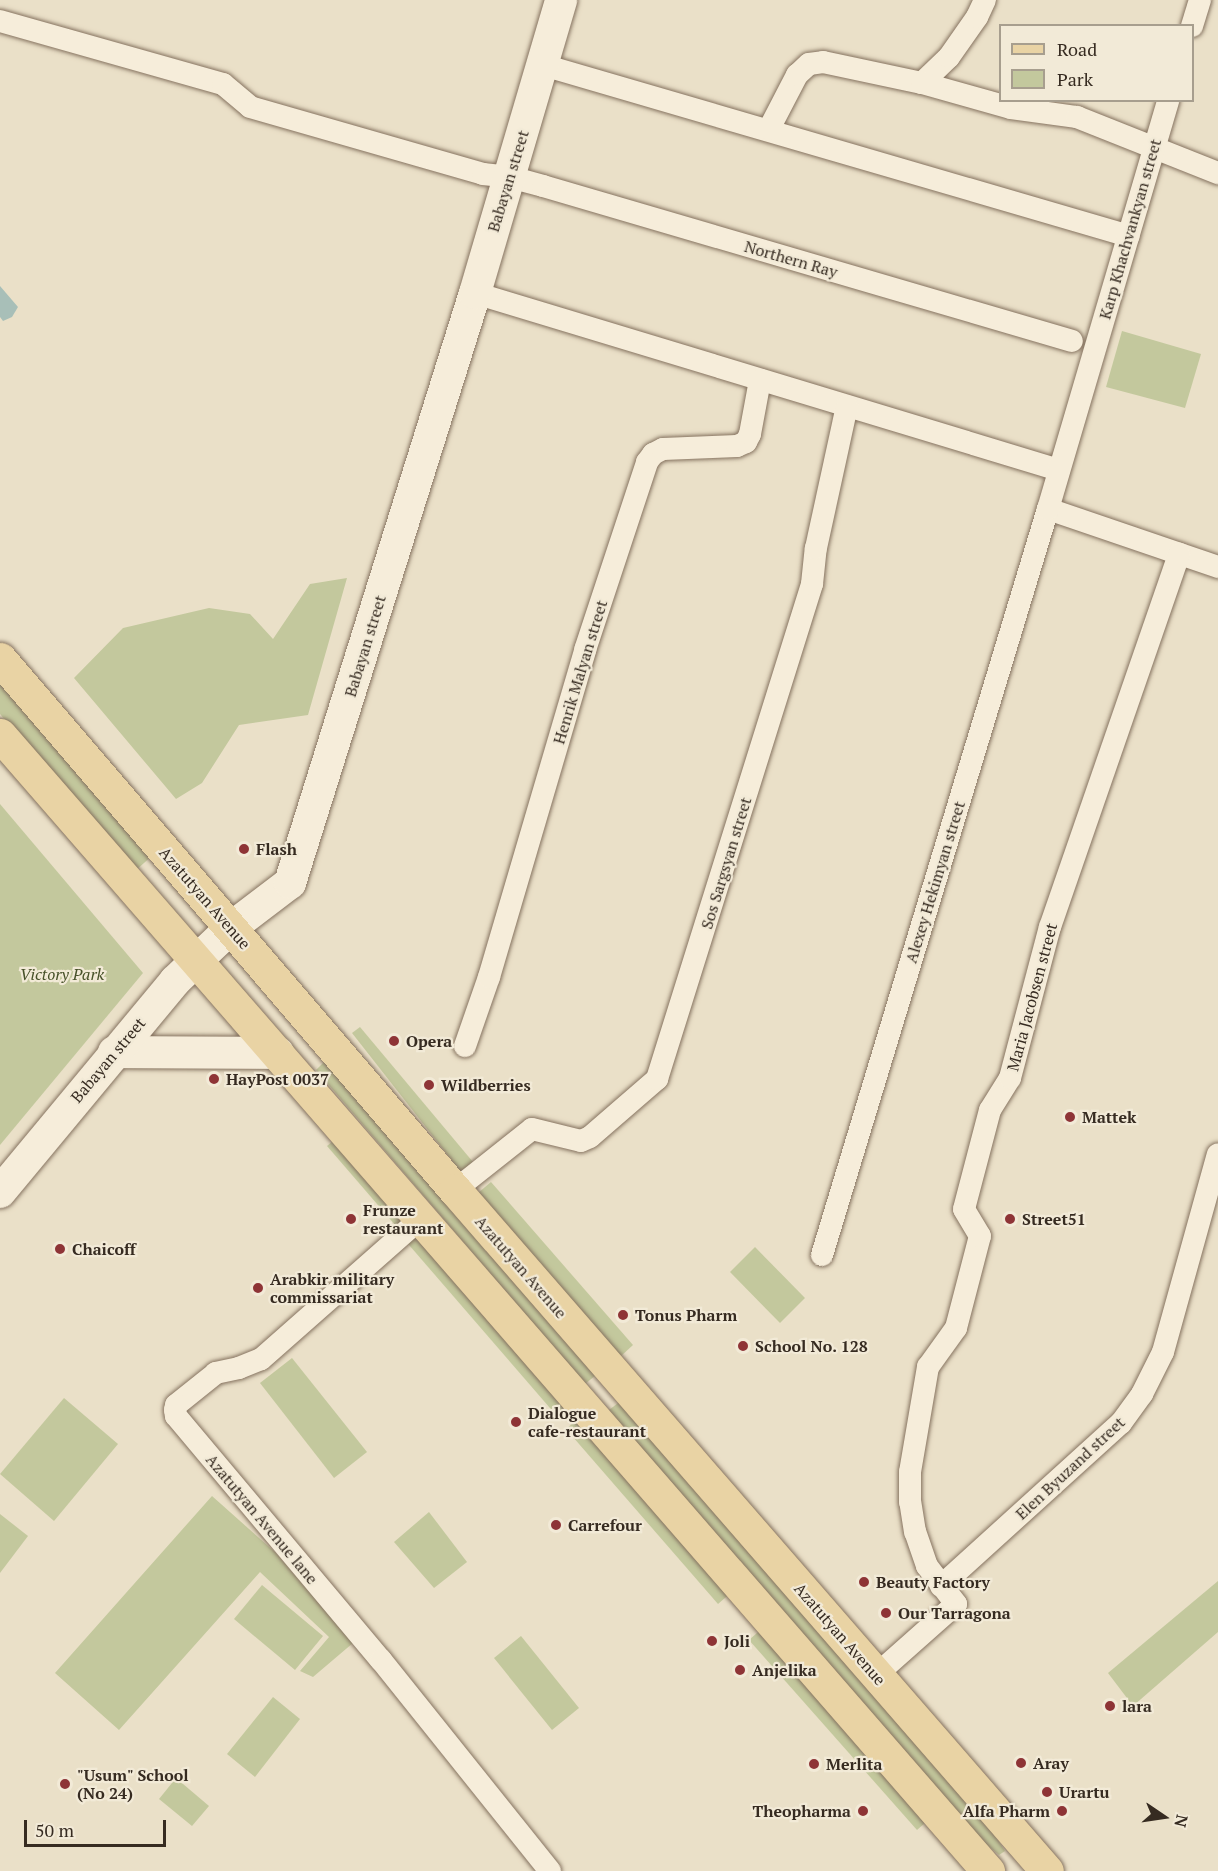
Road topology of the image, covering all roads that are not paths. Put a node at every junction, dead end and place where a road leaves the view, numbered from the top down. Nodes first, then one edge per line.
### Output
1 (561, 0) edge
2 (985, 0) edge
3 (1200, 0) edge
4 (0, 21) edge
5 (1192, 24) edge
6 (543, 64) junction
7 (922, 83) junction
8 (1167, 102) edge
9 (769, 129) junction
10 (1154, 145) junction
11 (1218, 173) edge
12 (510, 177) junction
13 (1129, 236) junction
14 (475, 293) junction
15 (1072, 341) dead end
16 (760, 380) junction
17 (847, 406) junction
18 (1059, 470) junction
19 (1048, 508) junction
20 (1179, 554) junction
21 (1218, 567) edge
22 (0, 659) edge
23 (0, 735) edge
24 (231, 927) junction
25 (196, 960) junction
26 (465, 1046) dead end
27 (114, 1052) junction
28 (278, 1053) junction
29 (1218, 1154) edge
30 (455, 1190) junction
31 (0, 1192) edge
32 (420, 1219) junction
33 (822, 1255) dead end
34 (941, 1586) junction
35 (876, 1675) junction
36 (550, 1871) edge
37 (988, 1871) edge
38 (1047, 1871) edge

1 - 6 street, Babayan street
2 - 7 street
3 - 5 street
4 - 12 street, Northern Ray
6 - 9 street
6 - 12 street, Babayan street
7 - 9 street
7 - 10 street
8 - 10 street, Karp Khachvankyan street
9 - 13 street
10 - 11 street
10 - 13 street, Karp Khachvankyan street
12 - 14 street, Babayan street
12 - 15 street, Northern Ray
13 - 18 street, Karp Khachvankyan street
14 - 16 street
14 - 24 street, Babayan street
16 - 17 street
16 - 26 street, Henrik Malyan street
17 - 18 street
17 - 30 street, Sos Sargsyan street
18 - 19 street, Alexey Hekimyan street
19 - 20 street
19 - 33 street, Alexey Hekimyan street
20 - 21 street
20 - 34 street, Maria Jacobsen street
22 - 24 main road, Azatutyan Avenue
23 - 25 main road
24 - 25 street, Babayan street
24 - 30 main road, Azatutyan Avenue
25 - 27 street, Babayan street
25 - 28 main road
27 - 28 street
27 - 31 street, Babayan street
28 - 32 main road
29 - 34 street, Elen Byuzand street
30 - 35 main road, Azatutyan Avenue
32 - 36 street, Azatutyan Avenue lane
32 - 37 main road
34 - 35 street, Maria Jacobsen street
35 - 38 main road, Azatutyan Avenue

